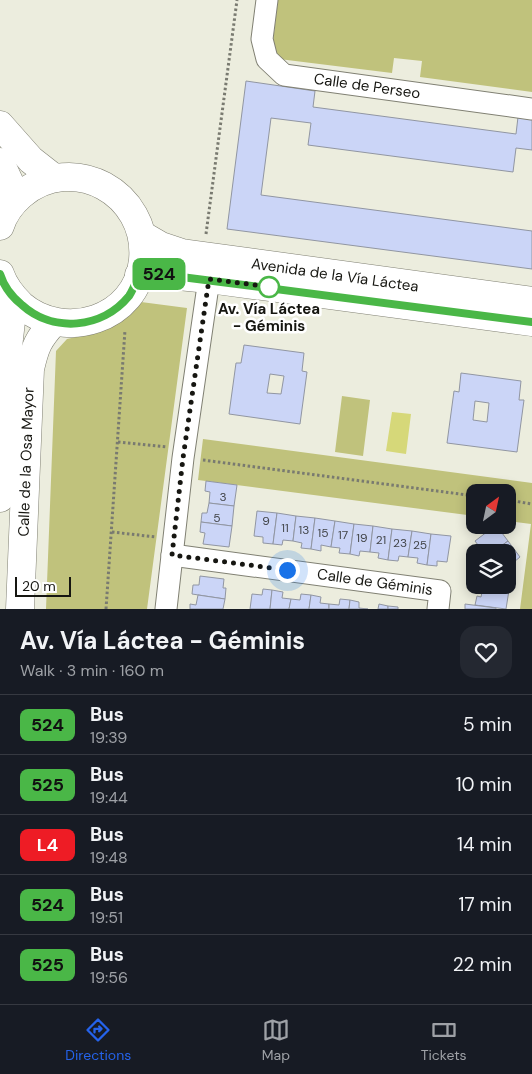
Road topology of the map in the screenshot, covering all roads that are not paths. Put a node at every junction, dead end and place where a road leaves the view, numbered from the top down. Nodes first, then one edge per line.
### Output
1 (267, 0) edge
2 (532, 109) edge
3 (0, 125) edge
4 (0, 162) edge
5 (54, 178) junction
6 (6, 214) edge
7 (142, 235) junction
8 (209, 279) junction
9 (6, 285) edge
10 (134, 285) junction
11 (532, 301) edge
12 (54, 322) junction
13 (532, 322) edge
14 (0, 498) edge
15 (173, 548) junction
16 (20, 609) edge
17 (166, 609) edge
18 (438, 609) edge

1 - 2 street, Calle de Perseo
3 - 5 street
4 - 6 street
5 - 6 street
5 - 7 street
7 - 10 street
7 - 11 street, Avenida de la Vía Láctea
8 - 10 street, Avenida de la Vía Láctea
8 - 13 street, Avenida de la Vía Láctea
8 - 15 street
9 - 12 street
9 - 14 street, Calle de la Osa Mayor
10 - 12 street
12 - 16 street, Calle de la Osa Mayor
15 - 17 street
15 - 18 street, Calle de Géminis

